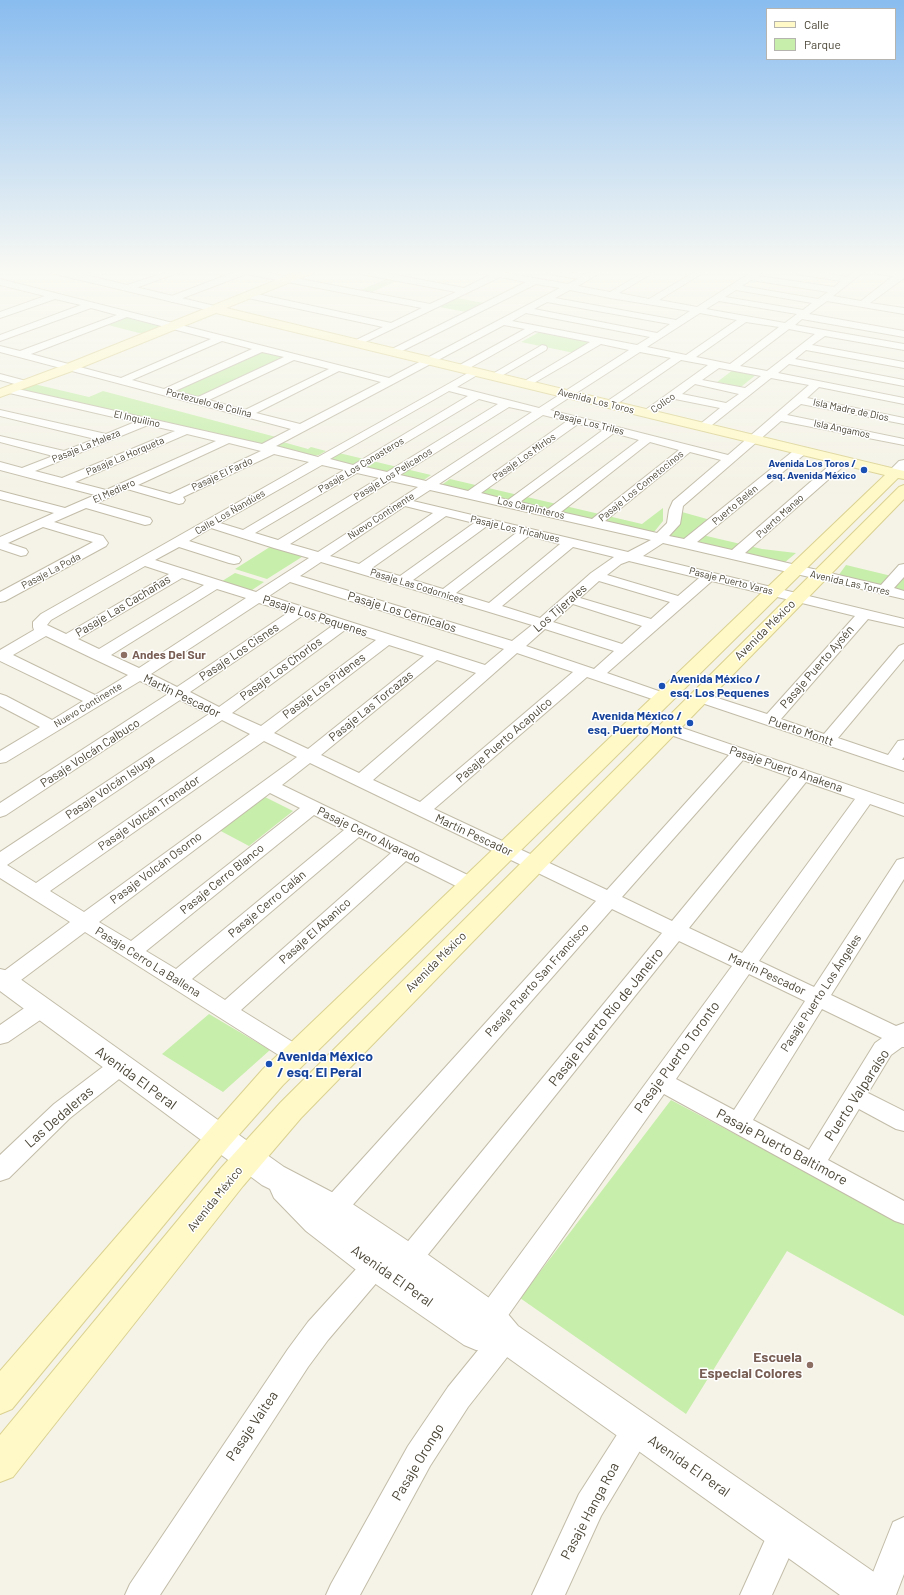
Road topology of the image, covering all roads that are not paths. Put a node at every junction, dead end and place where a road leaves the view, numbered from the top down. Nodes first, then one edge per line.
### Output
1 (44, 345) edge
2 (125, 345) edge
3 (204, 345) edge
4 (251, 345) edge
5 (367, 345) edge
6 (407, 345) edge
7 (457, 345) edge
8 (503, 345) edge
9 (592, 345) edge
10 (621, 345) edge
11 (644, 345) edge
12 (703, 345) edge
13 (762, 345) edge
14 (890, 345) edge
15 (804, 347) joint
16 (262, 348) junction
17 (542, 348) dead end
18 (904, 348) edge
19 (0, 349) edge
20 (639, 349) junction
21 (394, 352) junction
22 (22, 354) junction
23 (294, 356) junction
24 (684, 358) junction
25 (428, 360) junction
26 (787, 361) junction
27 (717, 364) junction
28 (904, 365) edge
29 (71, 367) junction
30 (732, 367) junction
31 (338, 368) junction
32 (462, 368) junction
33 (475, 372) junction
34 (769, 375) junction
35 (494, 376) junction
36 (0, 377) edge
37 (122, 381) junction
38 (390, 381) junction
39 (693, 381) junction
40 (904, 383) edge
41 (26, 384) junction
42 (527, 384) junction
43 (817, 384) junction
44 (448, 388) junction
45 (5, 392) edge
46 (165, 392) junction
47 (747, 392) junction
48 (568, 394) junction
49 (478, 395) junction
50 (673, 395) junction
51 (902, 399) edge
52 (799, 400) junction
53 (199, 401) junction
54 (507, 403) junction
55 (610, 404) junction
56 (728, 407) junction
57 (542, 411) junction
58 (0, 413) edge
59 (247, 413) junction
60 (647, 413) junction
61 (779, 416) junction
62 (577, 420) junction
63 (148, 421) junction
64 (904, 421) edge
65 (703, 427) junction
66 (302, 428) junction
67 (612, 429) junction
68 (187, 430) junction
69 (107, 438) junction
70 (648, 438) junction
71 (0, 439) edge
72 (229, 439) junction
73 (753, 439) junction
74 (904, 442) edge
75 (269, 448) junction
76 (688, 448) junction
77 (801, 451) junction
78 (65, 455) junction
79 (730, 459) junction
80 (321, 460) junction
81 (842, 460) junction
82 (0, 466) edge
83 (355, 468) junction
84 (23, 472) junction
85 (389, 476) junction
86 (64, 482) junction
87 (901, 484) edge
88 (126, 485) junction
89 (429, 485) junction
90 (107, 494) junction
91 (0, 495) edge
92 (470, 495) junction
93 (402, 502) junction
94 (85, 504) junction
95 (510, 504) junction
96 (66, 512) junction
97 (444, 512) junction
98 (551, 513) junction
99 (145, 521) dead end
100 (485, 522) junction
101 (42, 523) junction
102 (595, 523) junction
103 (210, 524) junction
104 (0, 527) edge
105 (526, 532) junction
106 (20, 533) junction
107 (245, 534) junction
108 (660, 538) junction
109 (0, 542) edge
110 (178, 542) junction
111 (570, 543) junction
112 (687, 544) junction
113 (0, 545) edge
114 (279, 545) junction
115 (21, 552) dead end
116 (735, 555) junction
117 (628, 556) junction
118 (319, 557) junction
119 (234, 560) dead end
120 (144, 561) junction
121 (904, 568) edge
122 (361, 569) junction
123 (796, 570) junction
124 (180, 573) junction
125 (819, 575) junction
126 (596, 576) junction
127 (709, 576) junction
128 (289, 577) junction
129 (402, 581) junction
130 (216, 584) junction
131 (884, 591) junction
132 (774, 592) junction
133 (445, 594) junction
134 (904, 595) edge
135 (797, 597) junction
136 (0, 598) edge
137 (257, 598) junction
138 (570, 599) junction
139 (681, 601) junction
140 (491, 608) junction
141 (300, 611) junction
142 (864, 614) junction
143 (542, 623) junction
144 (904, 623) edge
145 (342, 625) junction
146 (653, 625) junction
147 (45, 630) junction
148 (387, 639) junction
149 (66, 640) junction
150 (515, 647) junction
151 (904, 649) edge
152 (624, 650) junction
153 (434, 655) junction
154 (1, 656) edge
155 (99, 656) junction
156 (486, 671) junction
157 (591, 672) junction
158 (139, 675) junction
159 (179, 694) junction
160 (699, 697) junction
161 (664, 698) junction
162 (0, 700) edge
163 (95, 701) junction
164 (220, 714) junction
165 (770, 721) junction
166 (52, 727) junction
167 (668, 728) junction
168 (262, 734) junction
169 (828, 740) junction
170 (904, 745) edge
171 (740, 752) junction
172 (2, 754) edge
173 (308, 756) junction
174 (898, 764) edge
175 (802, 775) junction
176 (361, 781) junction
177 (268, 785) junction
178 (866, 797) junction
179 (312, 807) junction
180 (422, 810) junction
181 (904, 810) edge
182 (0, 811) edge
183 (357, 829) junction
184 (506, 851) junction
185 (404, 852) junction
186 (0, 860) edge
187 (533, 864) junction
188 (904, 864) edge
189 (0, 869) edge
190 (471, 885) junction
191 (36, 892) junction
192 (609, 899) junction
193 (84, 922) junction
194 (676, 931) junction
195 (132, 952) junction
196 (745, 964) junction
197 (2, 979) edge
198 (177, 980) junction
199 (818, 998) junction
200 (42, 1008) junction
201 (226, 1011) junction
202 (0, 1036) edge
203 (903, 1036) edge
204 (296, 1055) junction
205 (120, 1066) junction
206 (660, 1081) junction
207 (854, 1096) junction
208 (904, 1122) edge
209 (738, 1123) junction
210 (219, 1138) junction
211 (813, 1164) junction
212 (260, 1167) junction
213 (0, 1171) edge
214 (334, 1208) junction
215 (904, 1213) edge
216 (409, 1260) junction
217 (375, 1266) junction
218 (498, 1328) junction
219 (0, 1397) edge
220 (637, 1429) junction
221 (0, 1464) edge
222 (784, 1533) junction
223 (904, 1533) edge
224 (141, 1595) edge
225 (342, 1595) edge
226 (548, 1595) edge
227 (756, 1595) edge
228 (873, 1595) edge
229 (880, 1595) edge

1 - 22 street
2 - 29 main road
3 - 37 street
4 - 16 street
5 - 21 main road, Avenida Los Toros
6 - 21 street
7 - 25 street, Pasaje El Fardo
8 - 32 street
9 - 42 street
10 - 20 street
11 - 20 street, Nuevo Continente
12 - 24 street
13 - 30 street
14 - 18 street
15 - 26 street
15 - 28 street
16 - 23 street
16 - 46 street
17 - 35 street
19 - 22 street, Portezuelo de Colina
20 - 24 street
20 - 48 street, Nuevo Continente
21 - 25 main road, Avenida Los Toros
22 - 29 street, Portezuelo de Colina
23 - 31 street
23 - 53 street
24 - 27 street
24 - 55 street
25 - 32 main road, Avenida Los Toros
25 - 38 street, Pasaje El Fardo
26 - 34 street
26 - 40 street
27 - 30 street
27 - 39 street, Colico
29 - 37 street, Portezuelo de Colina
29 - 41 main road
30 - 34 street
31 - 38 street
31 - 59 street
32 - 33 main road, Avenida Los Toros
33 - 35 main road, Avenida Los Toros
33 - 44 street, Calle Los Ñandúes
34 - 43 street
34 - 47 street
35 - 42 main road, Avenida Los Toros
36 - 41 street
37 - 46 street, Portezuelo de Colina
38 - 66 street, Pasaje El Fardo
39 - 47 street
39 - 50 street, Colico
41 - 45 main road
42 - 48 main road, Avenida Los Toros
43 - 51 street
43 - 52 street, Los Tijerales
44 - 49 street, Pasaje Los Triles
44 - 80 street, Calle Los Ñandúes
45 - 63 street, El Inquilino
46 - 53 street, Portezuelo de Colina
47 - 56 street
48 - 55 main road, Avenida Los Toros
48 - 57 street, Nuevo Continente
49 - 54 street, Pasaje Los Triles
49 - 83 street, Pasaje Los Canasteros
50 - 56 street
50 - 60 street, Colico
52 - 61 street, Los Tijerales
52 - 64 street, Isla Madre de Dios
53 - 59 street, Portezuelo de Colina
54 - 57 street, Pasaje Los Triles
54 - 85 street, Pasaje Los Pelícanos
55 - 60 main road, Avenida Los Toros
56 - 65 street
57 - 62 street, Pasaje Los Triles
57 - 89 street, Nuevo Continente
58 - 69 street
59 - 66 street, Portezuelo de Colina
60 - 65 main road, Avenida Los Toros
61 - 73 street, Los Tijerales
61 - 74 street, Isla Angamos
62 - 67 street, Pasaje Los Triles
62 - 92 street, Pasaje Los Mirlos
63 - 68 street, El Inquilino
63 - 69 street, Pasaje La Maleza
65 - 73 main road, Avenida Los Toros
66 - 75 street, Pasaje El Fardo
67 - 70 street, Pasaje Los Triles
67 - 95 street
68 - 72 street, El Inquilino
68 - 86 street, Pasaje La Horqueta
69 - 78 street, Pasaje La Maleza
70 - 76 street, Pasaje Los Triles
70 - 98 street
71 - 78 street
72 - 75 street, El Inquilino
72 - 88 street, El Mediero
73 - 77 main road, Avenida Los Toros
73 - 79 street, Los Tijerales
75 - 80 street, Los Carpinteros
75 - 88 street, Pasaje El Fardo
76 - 79 street, Pasaje Los Triles
76 - 102 street, Pasaje Los Cometocinos
77 - 81 main road, Avenida Los Toros
77 - 112 street, Puerto Belén
78 - 84 street, Pasaje La Maleza
79 - 108 street, Los Tijerales
80 - 83 street, Los Carpinteros
80 - 103 street, Calle Los Ñandúes
81 - 87 main road, Avenida Los Toros
81 - 116 street, Puerto Manao
82 - 84 street
83 - 85 street, Los Carpinteros
83 - 107 street, Pasaje Los Canasteros
84 - 86 street
85 - 89 street, Los Carpinteros
85 - 114 street, Pasaje Los Pelícanos
86 - 90 street
87 - 123 main road, Avenida México
87 - 125 main road, Avenida México
88 - 90 street, El Mediero
89 - 92 street, Los Carpinteros
89 - 93 street, Nuevo Continente
90 - 94 street, El Mediero
91 - 96 street
92 - 95 street, Los Carpinteros
93 - 97 street, Pasaje Los Tricahues
93 - 118 street, Nuevo Continente
94 - 96 street, El Mediero
94 - 99 street
95 - 98 street, Los Carpinteros
96 - 101 street, El Mediero
97 - 100 street, Pasaje Los Tricahues
97 - 122 street
98 - 102 street, Los Carpinteros
100 - 105 street, Pasaje Los Tricahues
100 - 129 street
101 - 106 street, El Mediero
101 - 136 street, Pasaje La Poda
102 - 108 street, Los Carpinteros
103 - 107 street, Pasaje Las Codornices
103 - 110 street, Calle Los Ñandúes
104 - 106 street
105 - 111 street, Pasaje Los Tricahues
105 - 133 street
106 - 109 street, El Mediero
107 - 114 street, Pasaje Las Codornices
108 - 112 street, Los Carpinteros
108 - 117 street, Los Tijerales
110 - 119 street
110 - 120 street, Calle Los Ñandúes
111 - 117 street, Pasaje Los Tricahues
111 - 140 street
112 - 116 street, Los Carpinteros
113 - 115 street
114 - 118 street, Pasaje Las Codornices
116 - 123 street, Los Carpinteros
117 - 126 street, Los Tijerales
117 - 127 street, Pasaje Puerto Varas
118 - 122 street, Pasaje Las Codornices
118 - 128 street, Nuevo Continente
120 - 124 street, Pasaje Los Pequenes
120 - 147 street, Calle Los Ñandúes
121 - 131 street
122 - 129 street, Pasaje Las Codornices
123 - 125 street, Avenida Las Torres
123 - 132 main road, Avenida México
124 - 130 street, Pasaje Los Pequenes
124 - 149 street, Pasaje Las Cachañas
125 - 131 street, Avenida Las Torres
125 - 135 main road, Avenida México
126 - 138 street, Los Tijerales
126 - 139 street
127 - 132 street, Pasaje Puerto Varas
127 - 139 street, Pasaje Puerto Acapulco
128 - 137 street, Nuevo Continente
128 - 150 street, Pasaje Los Cernícalos
129 - 133 street, Pasaje Las Codornices
130 - 137 street, Pasaje Los Pequenes
130 - 155 street
131 - 134 street, Avenida Las Torres
132 - 135 street, Pasaje Puerto Varas
132 - 161 main road, Avenida México
133 - 140 street, Pasaje Las Codornices
135 - 142 street, Pasaje Puerto Varas
135 - 160 main road, Avenida México
137 - 141 street, Pasaje Los Pequenes
137 - 158 street, Nuevo Continente
138 - 143 street, Los Tijerales
138 - 146 street
139 - 146 street, Pasaje Puerto Acapulco
140 - 143 street, Pasaje Las Codornices
141 - 145 street, Pasaje Los Pequenes
141 - 159 street, Pasaje Los Cisnes
142 - 144 street, Pasaje Puerto Varas
142 - 165 street, Pasaje Puerto Aysén
143 - 150 street, Los Tijerales
143 - 152 street, Pasaje Las Codornices
145 - 148 street, Pasaje Los Pequenes
145 - 164 street, Pasaje Los Chorlos
146 - 152 street, Pasaje Puerto Acapulco
147 - 149 street, Martín Pescador
147 - 154 street
148 - 153 street, Pasaje Los Pequenes
148 - 168 street, Pasaje Los Pidenes
149 - 155 street, Martín Pescador
150 - 156 street, Los Tijerales
150 - 157 street
151 - 169 street
152 - 157 street, Pasaje Puerto Acapulco
153 - 156 street, Pasaje Los Pequenes
153 - 173 street, Pasaje Las Torcazas
154 - 163 street
155 - 158 street, Martín Pescador
156 - 176 street, Los Tijerales
157 - 161 street
157 - 180 street, Pasaje Puerto Acapulco
158 - 159 street, Martín Pescador
158 - 163 street, Nuevo Continente
159 - 164 street, Martín Pescador
159 - 182 street, Pasaje Volcán Calbuco
160 - 165 street, Puerto Montt
160 - 167 main road, Avenida México
161 - 184 main road, Avenida México
162 - 166 street
163 - 166 street, Nuevo Continente
164 - 168 street, Martín Pescador
164 - 186 street, Pasaje Volcán Isluga
165 - 169 street, Puerto Montt
166 - 172 street, Nuevo Continente
167 - 171 street, Pasaje Puerto Anakena
167 - 187 main road, Avenida México
168 - 173 street, Martín Pescador
168 - 191 street, Pasaje Volcán Tronador
169 - 174 street, Puerto Montt
170 - 174 street
171 - 175 street, Pasaje Puerto Anakena
171 - 192 street, Pasaje Puerto San Francisco
173 - 176 street, Martín Pescador
173 - 177 street, Pasaje Volcán Osorno
175 - 178 street, Pasaje Puerto Anakena
175 - 194 street, Pasaje Puerto Río de Janeiro
176 - 180 street, Martín Pescador
177 - 179 street, Pasaje Cerro Alvarado
177 - 193 street, Pasaje Volcán Osorno
178 - 181 street, Pasaje Puerto Anakena
178 - 196 street, Pasaje Puerto Toronto
179 - 183 street, Pasaje Cerro Alvarado
179 - 195 street, Pasaje Cerro Blanco
180 - 184 street, Martín Pescador
183 - 185 street, Pasaje Cerro Alvarado
183 - 198 street, Pasaje Cerro Calán
184 - 187 street, Martín Pescador
184 - 190 main road, Avenida México
185 - 190 street, Pasaje Cerro Alvarado
185 - 201 street, Pasaje El Abanico
187 - 192 street, Martín Pescador
187 - 212 main road, Avenida México
188 - 199 street, Pasaje Puerto Los Ángeles
189 - 191 street, Pasaje Cerro La Ballena
190 - 204 main road, Avenida México
191 - 193 street, Pasaje Cerro La Ballena
192 - 194 street, Martín Pescador
192 - 214 street, Pasaje Puerto San Francisco
193 - 195 street, Pasaje Cerro La Ballena
193 - 197 street, Pasaje Volcán Osorno
194 - 196 street, Martín Pescador
194 - 216 street, Pasaje Puerto Río de Janeiro
195 - 198 street, Pasaje Cerro La Ballena
196 - 199 street, Martín Pescador
196 - 206 street, Pasaje Puerto Toronto
197 - 200 street, Avenida El Peral
198 - 201 street, Pasaje Cerro La Ballena
199 - 203 street, Martín Pescador
199 - 209 street, Pasaje Puerto Los Ángeles
200 - 202 street
200 - 205 street, Avenida El Peral
201 - 204 street, Pasaje Cerro La Ballena
203 - 207 street, Puerto Valparaíso
204 - 210 main road, Avenida México
205 - 210 street, Avenida El Peral
205 - 213 street, Las Dedaleras
206 - 209 street, Pasaje Puerto Baltimore
206 - 218 street, Pasaje Puerto Toronto
207 - 208 street
207 - 211 street, Puerto Valparaíso
209 - 211 street, Pasaje Puerto Baltimore
210 - 212 street, Avenida El Peral
210 - 219 main road, Avenida México
211 - 215 street, Pasaje Puerto Baltimore
212 - 214 street, Avenida El Peral
212 - 217 street, Avenida El Peral
212 - 221 main road, Avenida México
214 - 216 street, Avenida El Peral
216 - 218 street, Avenida El Peral
217 - 218 street, Avenida El Peral
217 - 224 street, Pasaje Vaitea
218 - 220 street, Avenida El Peral
218 - 225 street, Pasaje Orongo
220 - 222 street, Avenida El Peral
220 - 226 street, Pasaje Hanga Roa
222 - 227 street
222 - 228 street, Avenida El Peral
223 - 229 street

